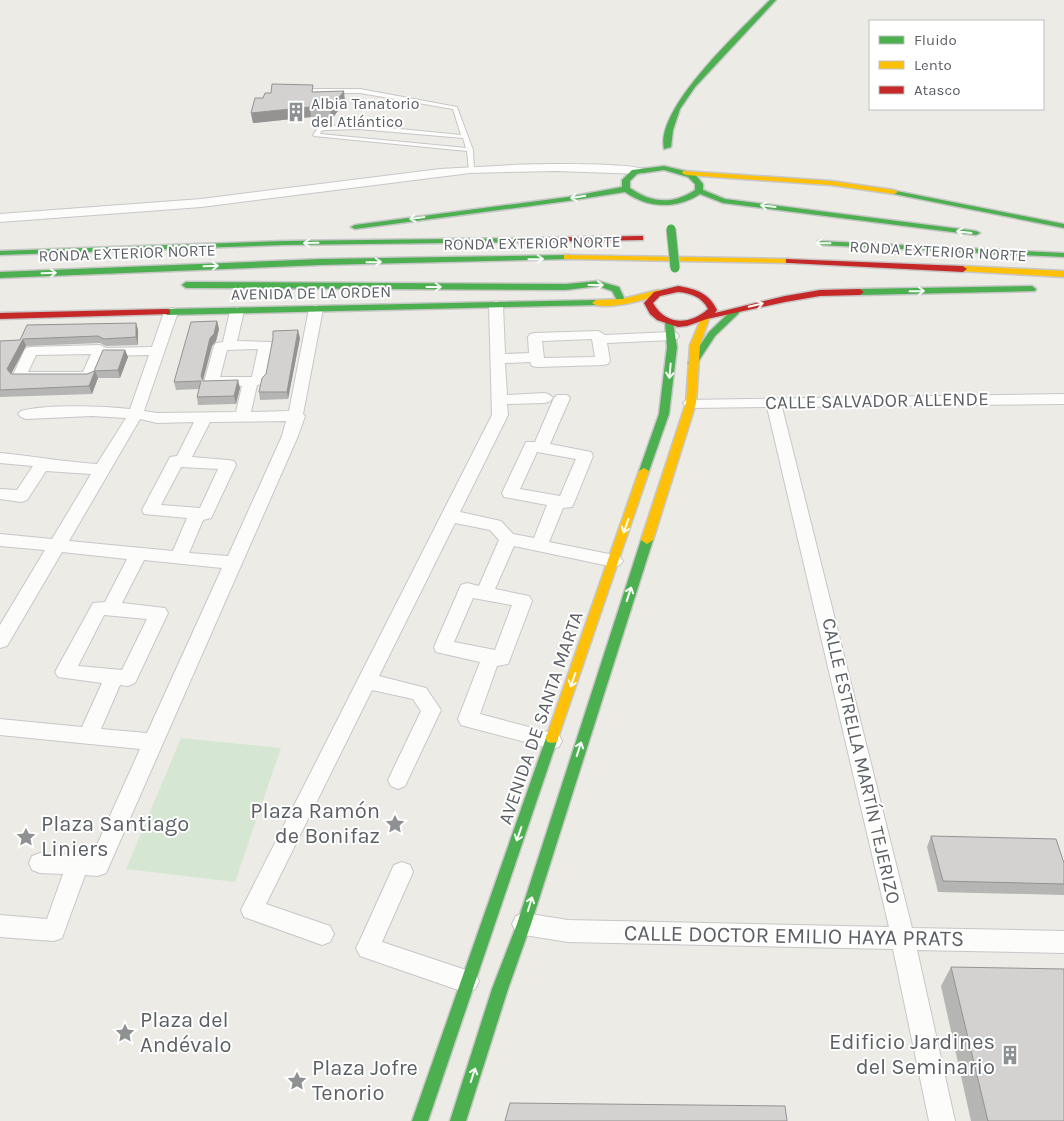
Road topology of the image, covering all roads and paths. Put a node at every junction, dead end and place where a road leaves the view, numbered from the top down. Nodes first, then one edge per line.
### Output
1 (773, 0) edge
2 (296, 91) edge
3 (465, 137) junction
4 (667, 147) junction
5 (470, 150) junction
6 (472, 170) junction
7 (588, 170) junction
8 (642, 170) junction
9 (684, 172) junction
10 (729, 178) junction
11 (627, 183) junction
12 (696, 191) junction
13 (643, 200) junction
14 (0, 218) edge
15 (1064, 226) edge
16 (348, 228) dead end
17 (671, 229) junction
18 (320, 231) dead end
19 (992, 235) dead end
20 (687, 240) dead end
21 (812, 243) dead end
22 (1050, 243) dead end
23 (1064, 245) edge
24 (27, 252) junction
25 (0, 253) edge
26 (1064, 255) edge
27 (676, 272) junction
28 (1064, 274) edge
29 (0, 275) edge
30 (0, 283) edge
31 (78, 284) dead end
32 (176, 284) dead end
33 (1045, 289) dead end
34 (692, 291) junction
35 (660, 292) junction
36 (622, 302) junction
37 (496, 304) junction
38 (316, 309) junction
39 (737, 310) junction
40 (237, 311) junction
41 (171, 312) junction
42 (0, 316) edge
43 (657, 317) junction
44 (707, 318) junction
45 (670, 329) junction
46 (599, 339) junction
47 (229, 346) junction
48 (156, 351) junction
49 (98, 352) junction
50 (537, 357) junction
51 (498, 359) junction
52 (693, 363) junction
53 (251, 381) junction
54 (545, 398) dead end
55 (562, 398) dead end
56 (1064, 399) edge
57 (499, 400) junction
58 (691, 403) junction
59 (774, 403) junction
60 (136, 413) junction
61 (26, 414) dead end
62 (296, 416) junction
63 (242, 417) junction
64 (204, 418) junction
65 (540, 448) junction
66 (0, 458) edge
67 (182, 461) junction
68 (42, 465) junction
69 (102, 470) junction
70 (0, 494) edge
71 (557, 502) junction
72 (197, 514) junction
73 (450, 516) junction
74 (508, 539) junction
75 (0, 540) edge
76 (57, 546) junction
77 (539, 546) junction
78 (139, 553) junction
79 (179, 556) junction
80 (614, 560) junction
81 (233, 562) junction
82 (484, 594) junction
83 (110, 609) junction
84 (0, 641) edge
85 (491, 657) junction
86 (114, 676) junction
87 (367, 681) junction
88 (0, 727) edge
89 (88, 736) junction
90 (552, 741) junction
91 (152, 742) junction
92 (398, 780) dead end
93 (40, 863) dead end
94 (77, 864) junction
95 (402, 872) dead end
96 (524, 924) junction
97 (0, 926) edge
98 (322, 934) dead end
99 (903, 939) junction
100 (1064, 942) edge
101 (467, 981) junction
102 (420, 1121) edge
103 (458, 1121) edge
104 (942, 1121) edge

1 - 4 main road
2 - 3 lane
3 - 5 lane
3 - 5 lane
4 - 8 main road
4 - 9 main road
5 - 6 lane
6 - 7 street
6 - 14 street
7 - 8 street
7 - 11 street
8 - 9 main road
8 - 11 main road
9 - 10 main road
9 - 12 main road
10 - 12 main road
10 - 15 main road
11 - 13 main road
11 -> 16 main road
12 - 13 main road
12 - 17 main road
19 -> 12 main road
13 - 17 main road
17 - 27 main road, bridge
18 - 24 main road
20 -> 24 main road, RONDA EXTERIOR NORTE
26 -> 21 main road, RONDA EXTERIOR NORTE
22 - 23 main road
24 - 25 main road, RONDA EXTERIOR NORTE
27 - 34 main road
27 - 35 main road
29 -> 28 main road, RONDA EXTERIOR NORTE
30 - 31 main road
32 -> 36 main road
39 -> 33 main road
34 - 35 main road, AVENIDA DE LA ORDEN
34 - 44 main road
35 - 36 main road, AVENIDA DE LA ORDEN
35 - 43 main road
36 - 37 main road, AVENIDA DE LA ORDEN
36 - 43 main road, AVENIDA DE LA ORDEN
37 - 38 main road, AVENIDA DE LA ORDEN
37 - 51 street
38 - 40 main road, AVENIDA DE LA ORDEN
38 - 62 street
39 - 44 main road
39 - 52 main road
40 - 41 main road, AVENIDA DE LA ORDEN
40 - 47 street
41 - 42 main road, AVENIDA DE LA ORDEN
41 - 48 street
43 - 45 main road, AVENIDA DE LA ORDEN
44 - 45 main road
44 - 52 main road
45 - 46 street
45 -> 80 main road, AVENIDA DE SANTA MARTA
46 - 50 street
46 - 50 street
47 - 53 street
47 - 53 street
48 - 49 street
48 - 60 street
49 - 49 street
50 - 51 street
51 - 57 street
52 - 58 main road
53 - 63 street
54 - 57 street
55 - 65 street
56 - 59 street, CALLE SALVADOR ALLENDE
57 - 73 street
58 - 59 street, CALLE SALVADOR ALLENDE
96 -> 58 main road
59 - 99 street, CALLE ESTRELLA MARTÍN TEJERIZO
60 - 61 street
60 - 64 street
60 - 69 street
62 - 63 street
62 - 81 street
63 - 64 street
64 - 67 street
65 - 71 street
65 - 71 street
66 - 68 street
67 - 72 street
67 - 72 street
68 - 69 street
68 - 70 street
69 - 76 street
71 - 77 street
72 - 79 street
73 - 74 street
73 - 87 street
74 - 77 street
74 - 82 street
75 - 76 street
76 - 78 street
76 - 84 street
77 - 80 street
78 - 79 street
78 - 83 street
79 - 81 street
80 -> 90 main road, AVENIDA DE SANTA MARTA
81 - 91 street
82 - 85 street
82 - 85 street
83 - 86 street
83 - 86 street
85 - 90 street
86 - 89 street
87 - 92 street
87 - 98 street
88 - 89 street
89 - 91 street
90 -> 101 main road, AVENIDA DE SANTA MARTA
91 - 94 street
93 - 94 street
94 - 97 street
95 - 101 street
96 - 99 street, CALLE DOCTOR EMILIO HAYA PRATS
103 -> 96 main road
99 - 100 street, CALLE DOCTOR EMILIO HAYA PRATS
99 - 104 street, CALLE ESTRELLA MARTÍN TEJERIZO
101 - 102 main road, AVENIDA DE SANTA MARTA

